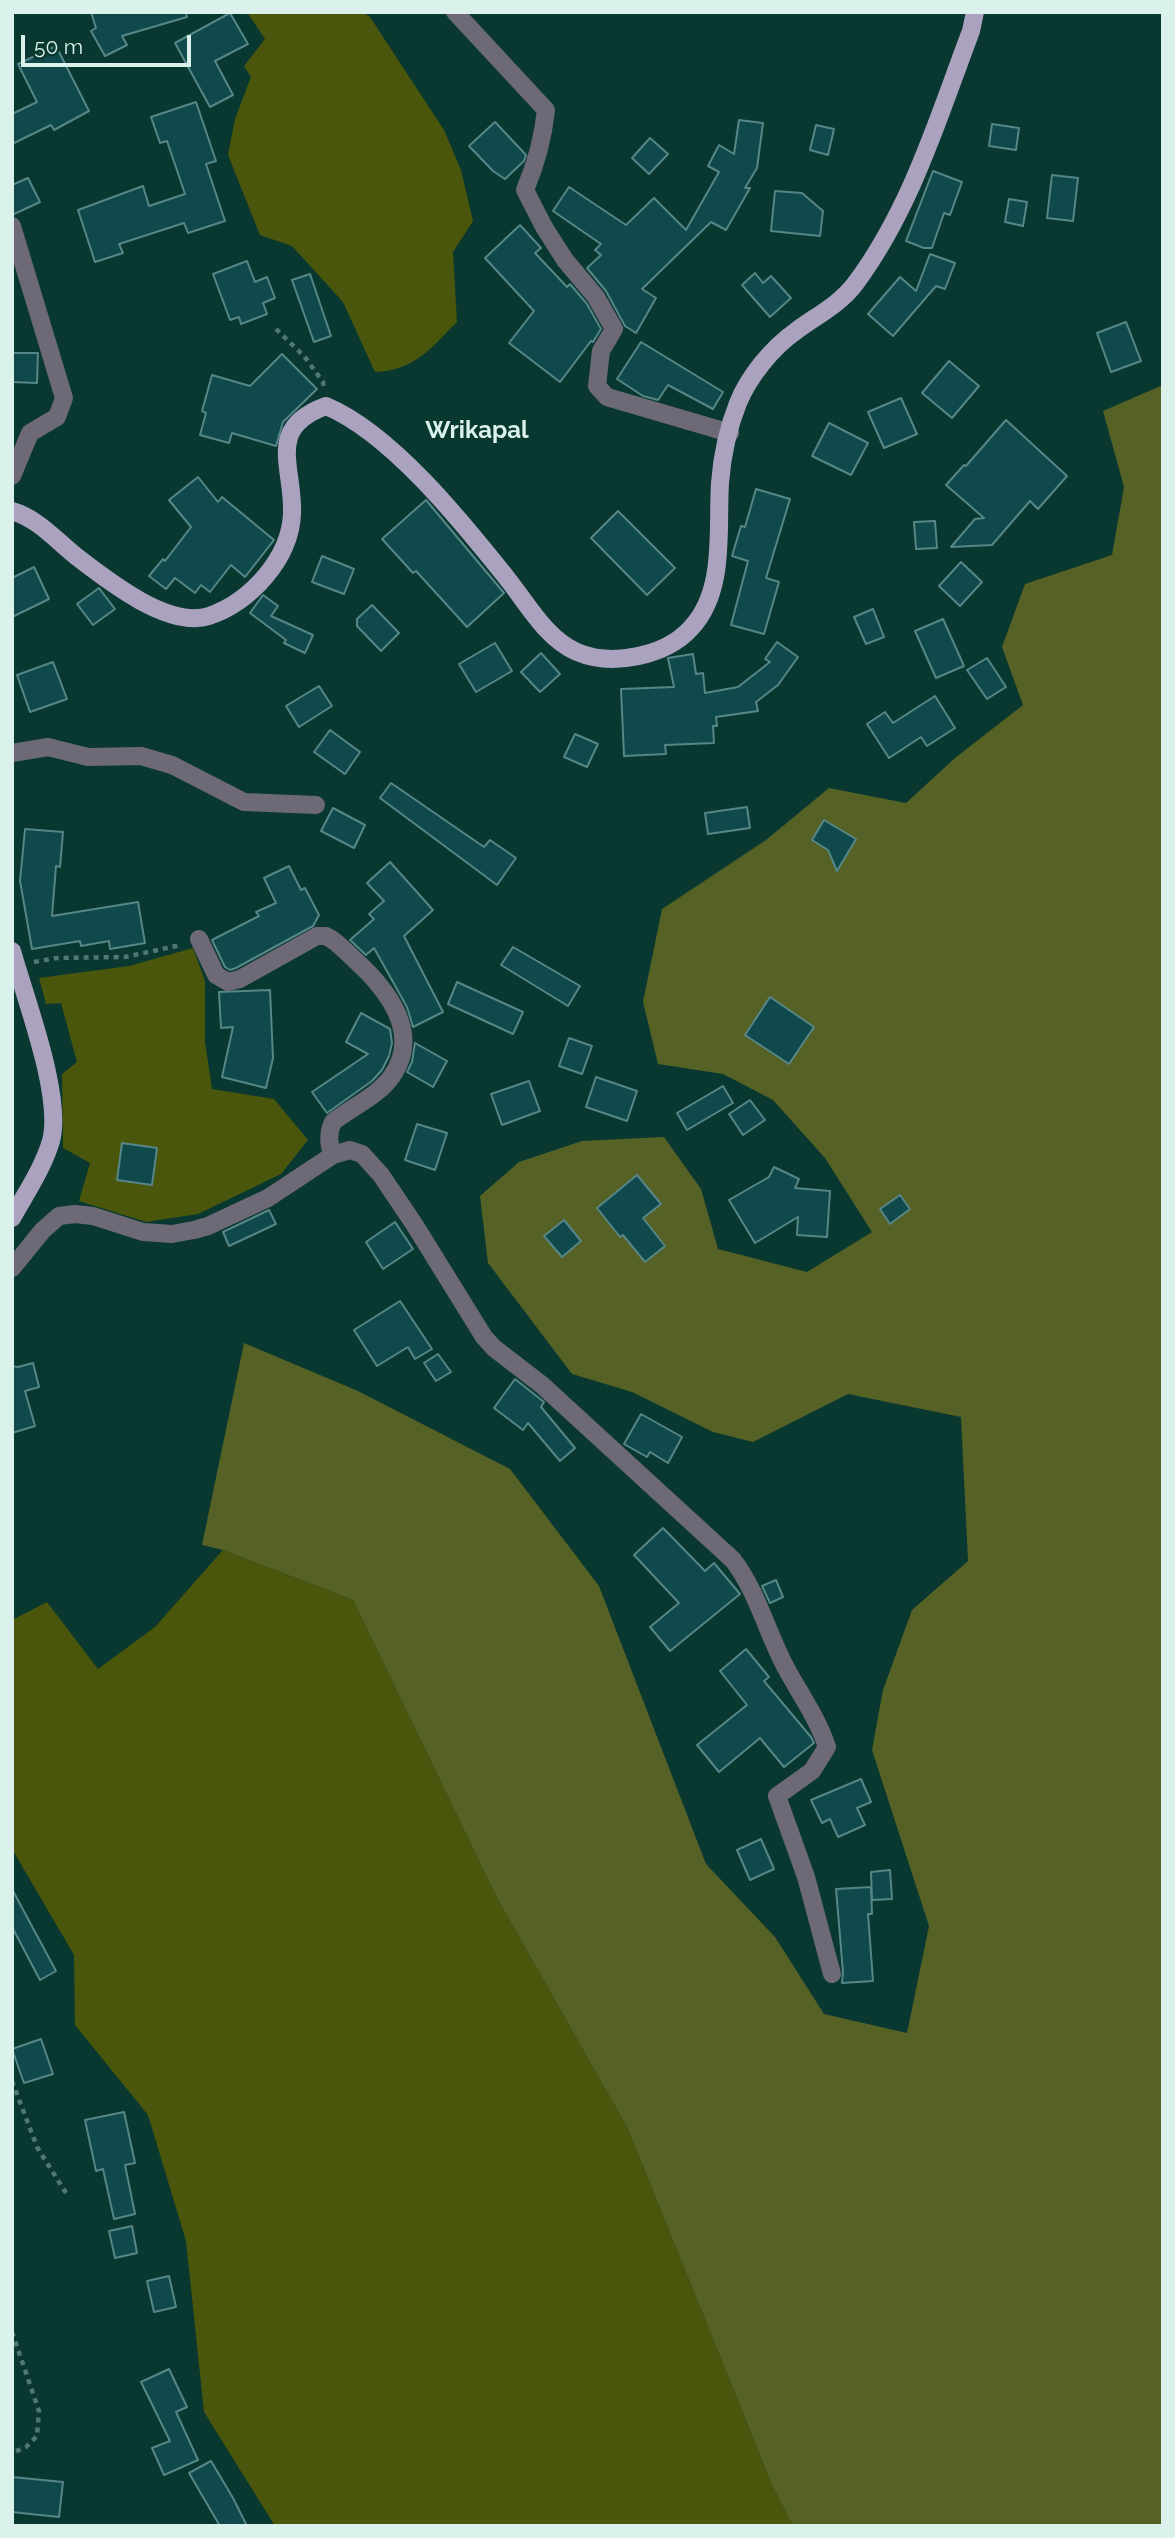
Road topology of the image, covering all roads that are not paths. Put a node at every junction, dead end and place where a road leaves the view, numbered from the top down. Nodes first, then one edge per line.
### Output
1 (455, 12) edge
2 (975, 12) edge
3 (12, 226) edge
4 (730, 432) junction
5 (12, 476) edge
6 (12, 511) edge
7 (12, 753) edge
8 (316, 805) dead end
9 (199, 939) road end
10 (14, 958) edge
11 (333, 1155) junction
12 (12, 1218) edge
13 (12, 1268) edge
14 (832, 1974) dead end

1 - 4 street
2 - 4 main road
3 - 5 street
4 - 6 main road
7 - 8 street
9 - 11 street
10 - 12 main road
11 - 13 street
11 - 14 street

